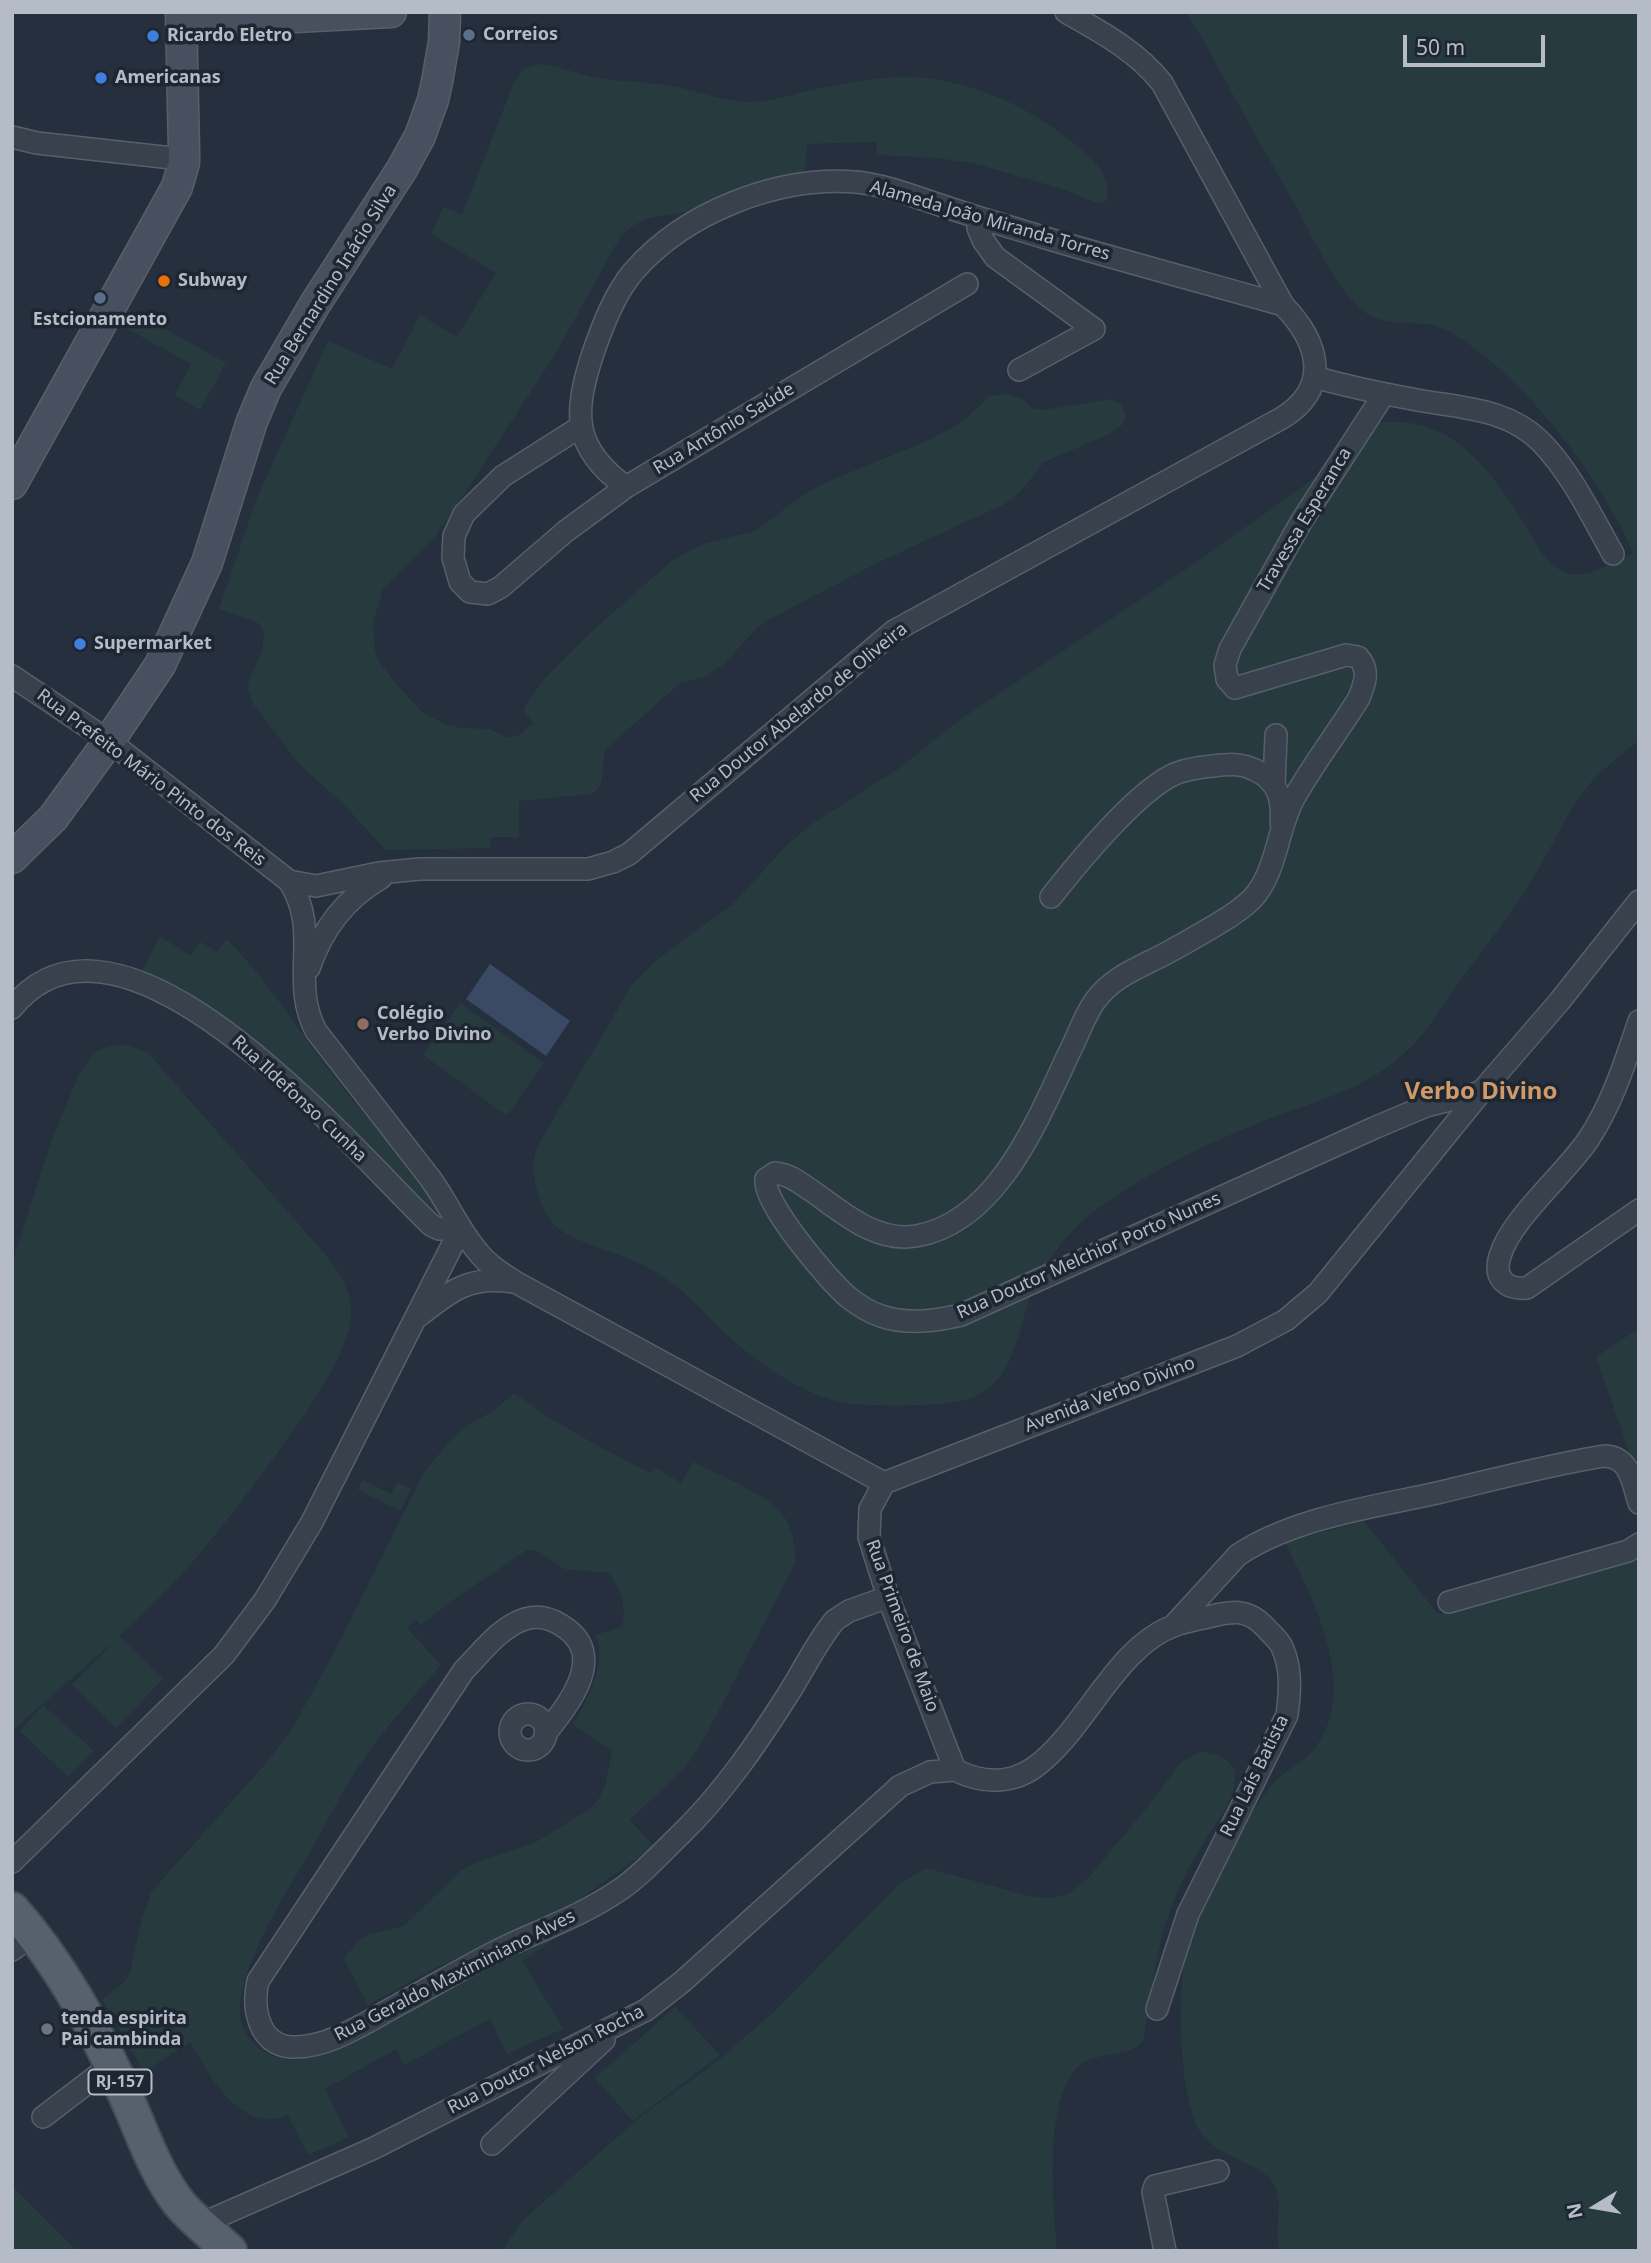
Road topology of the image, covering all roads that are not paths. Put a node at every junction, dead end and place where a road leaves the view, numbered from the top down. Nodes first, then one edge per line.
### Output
1 (391, 12) edge
2 (445, 12) edge
3 (1066, 12) edge
4 (181, 18) edge
5 (184, 136) junction
6 (12, 137) edge
7 (979, 218) junction
8 (967, 284) dead end
9 (1283, 305) junction
10 (1019, 370) dead end
11 (1314, 377) junction
12 (1384, 394) junction
13 (580, 427) junction
14 (12, 484) edge
15 (626, 487) junction
16 (1613, 554) dead end
17 (1230, 649) joint
18 (12, 676) edge
19 (1276, 734) dead end
20 (108, 741) junction
21 (1274, 784) junction
22 (1281, 829) junction
23 (12, 858) edge
24 (399, 870) junction
25 (289, 881) junction
26 (1052, 897) dead end
27 (1639, 901) edge
28 (304, 984) junction
29 (12, 1008) edge
30 (1639, 1021) edge
31 (1481, 1092) junction
32 (1639, 1210) edge
33 (461, 1228) junction
34 (517, 1283) junction
35 (412, 1322) junction
36 (884, 1483) junction
37 (1639, 1503) edge
38 (1639, 1545) edge
39 (1223, 1572) junction
40 (888, 1597) junction
41 (1449, 1602) dead end
42 (1236, 1610) junction
43 (1174, 1625) junction
44 (545, 1734) dead end
45 (955, 1770) junction
46 (12, 1862) edge
47 (12, 1909) edge
48 (23, 1942) edge
49 (1157, 2009) dead end
50 (621, 2024) junction
51 (111, 2064) junction
52 (43, 2117) dead end
53 (492, 2144) dead end
54 (1218, 2171) dead end
55 (201, 2224) junction
56 (230, 2251) edge
57 (1164, 2251) edge

1 - 4 street
2 - 20 street, Rua Bernardino Inácio Silva
3 - 9 street
4 - 5 street
5 - 6 street
5 - 14 street
7 - 9 street, Alameda João Miranda Torres
7 - 10 street
7 - 13 street, Alameda João Miranda Torres
8 - 15 street, Rua Antônio Saúde
9 - 11 street
11 - 12 street
11 - 24 street, Rua Doutor Abelardo de Oliveira
12 - 16 street
12 - 17 street, Travessa Esperanca
13 - 15 street
13 - 15 street, Rua Antônio Saúde
17 - 22 street, Rua Doutor Melchior Porto Nunes
18 - 20 street, Rua Prefeito Mário Pinto dos Reis
19 - 21 street
20 - 23 street, Rua Bernardino Inácio Silva
20 - 25 street, Rua Prefeito Mário Pinto dos Reis
21 - 22 street
21 - 26 street
22 - 31 street, Rua Doutor Melchior Porto Nunes
24 - 25 street, Rua Doutor Abelardo de Oliveira
24 - 28 street, Rua Doutor Abelardo de Oliveira
25 - 28 street
27 - 31 street, Avenida Verbo Divino
28 - 33 street
29 - 33 street, Rua Ildefonso Cunha
30 - 32 street
31 - 36 street, Avenida Verbo Divino
33 - 34 street
33 - 35 street
34 - 35 street
34 - 36 street
35 - 46 street
36 - 40 street, Rua Primeiro de Maio
37 - 39 street
38 - 41 street
39 - 42 street
39 - 43 street
40 - 44 street, Rua Geraldo Maximiniano Alves
40 - 45 street, Rua Primeiro de Maio
42 - 43 street
42 - 49 street, Rua Laís Batista
43 - 45 street
45 - 50 street, Rua Doutor Nelson Rocha
47 - 48 main road, RJ-157
48 - 51 main road, RJ-157
50 - 53 street
50 - 55 street, Rua Doutor Nelson Rocha
51 - 52 street
51 - 55 main road, RJ-157
54 - 57 street
55 - 56 main road, RJ-157

